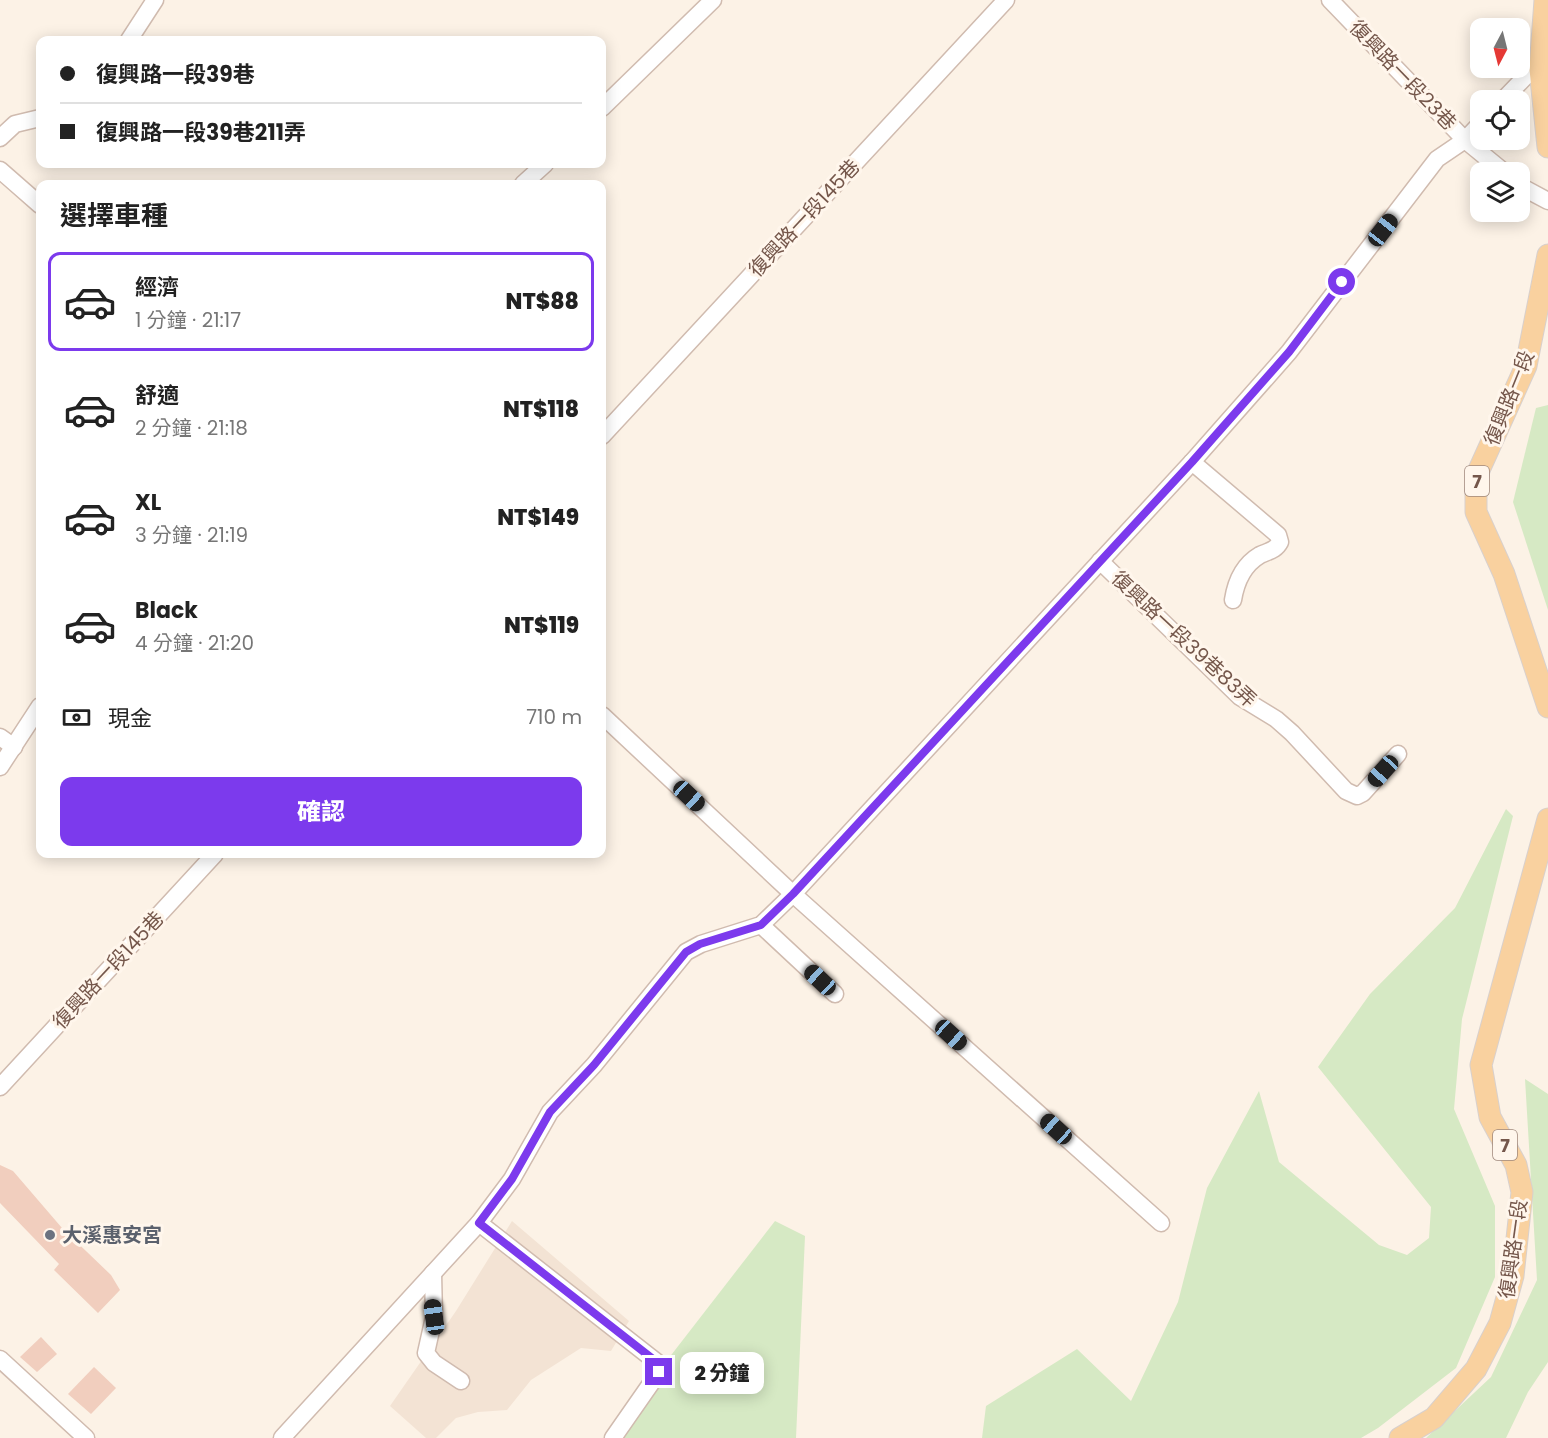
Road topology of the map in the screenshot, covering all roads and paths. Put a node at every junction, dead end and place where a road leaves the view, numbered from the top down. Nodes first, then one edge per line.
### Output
1 (154, 0) edge
2 (713, 0) edge
3 (1006, 0) edge
4 (1330, 0) edge
5 (1545, 0) edge
6 (132, 36) edge
7 (1540, 69) junction
8 (1513, 90) edge
9 (606, 104) edge
10 (36, 119) edge
11 (1470, 135) edge
12 (0, 138) edge
13 (1465, 140) junction
14 (1548, 147) edge
15 (1492, 162) edge
16 (541, 168) edge
17 (0, 170) edge
18 (527, 180) edge
19 (1530, 191) edge
20 (1548, 201) edge
21 (36, 202) edge
22 (1547, 266) edge
23 (606, 432) edge
24 (1192, 462) junction
25 (1100, 561) junction
26 (1233, 600) dead end
27 (1548, 707) edge
28 (36, 712) edge
29 (606, 719) edge
30 (0, 737) edge
31 (14, 747) junction
32 (1398, 754) dead end
33 (0, 767) edge
34 (1548, 819) edge
35 (212, 858) edge
36 (793, 894) junction
37 (761, 925) junction
38 (835, 994) dead end
39 (0, 1087) edge
40 (1161, 1222) dead end
41 (479, 1223) junction
42 (433, 1273) junction
43 (0, 1359) edge
44 (461, 1381) dead end
45 (86, 1438) edge
46 (282, 1438) edge
47 (613, 1438) edge
48 (1400, 1438) edge

1 - 6 street
2 - 9 street
3 - 23 street, 復興路一段145巷
4 - 13 street, 復興路一段23巷
5 - 7 main road
7 - 8 street
7 - 14 main road
10 - 12 street
11 - 13 street
13 - 15 street, 復興路一段23巷
13 - 24 street
16 - 18 street
17 - 21 street
19 - 20 street
22 - 27 main road, 復興路一段 / 7
24 - 25 street
24 - 26 street
25 - 32 street, 復興路一段39巷83弄
25 - 36 street
28 - 31 street
29 - 36 street
30 - 31 street
31 - 33 street
34 - 48 main road, 復興路一段 / 7
35 - 39 street, 復興路一段145巷
36 - 37 street
36 - 40 street
37 - 38 street
37 - 41 street
41 - 42 street
41 - 47 street
42 - 44 street
42 - 46 street
43 - 45 street

